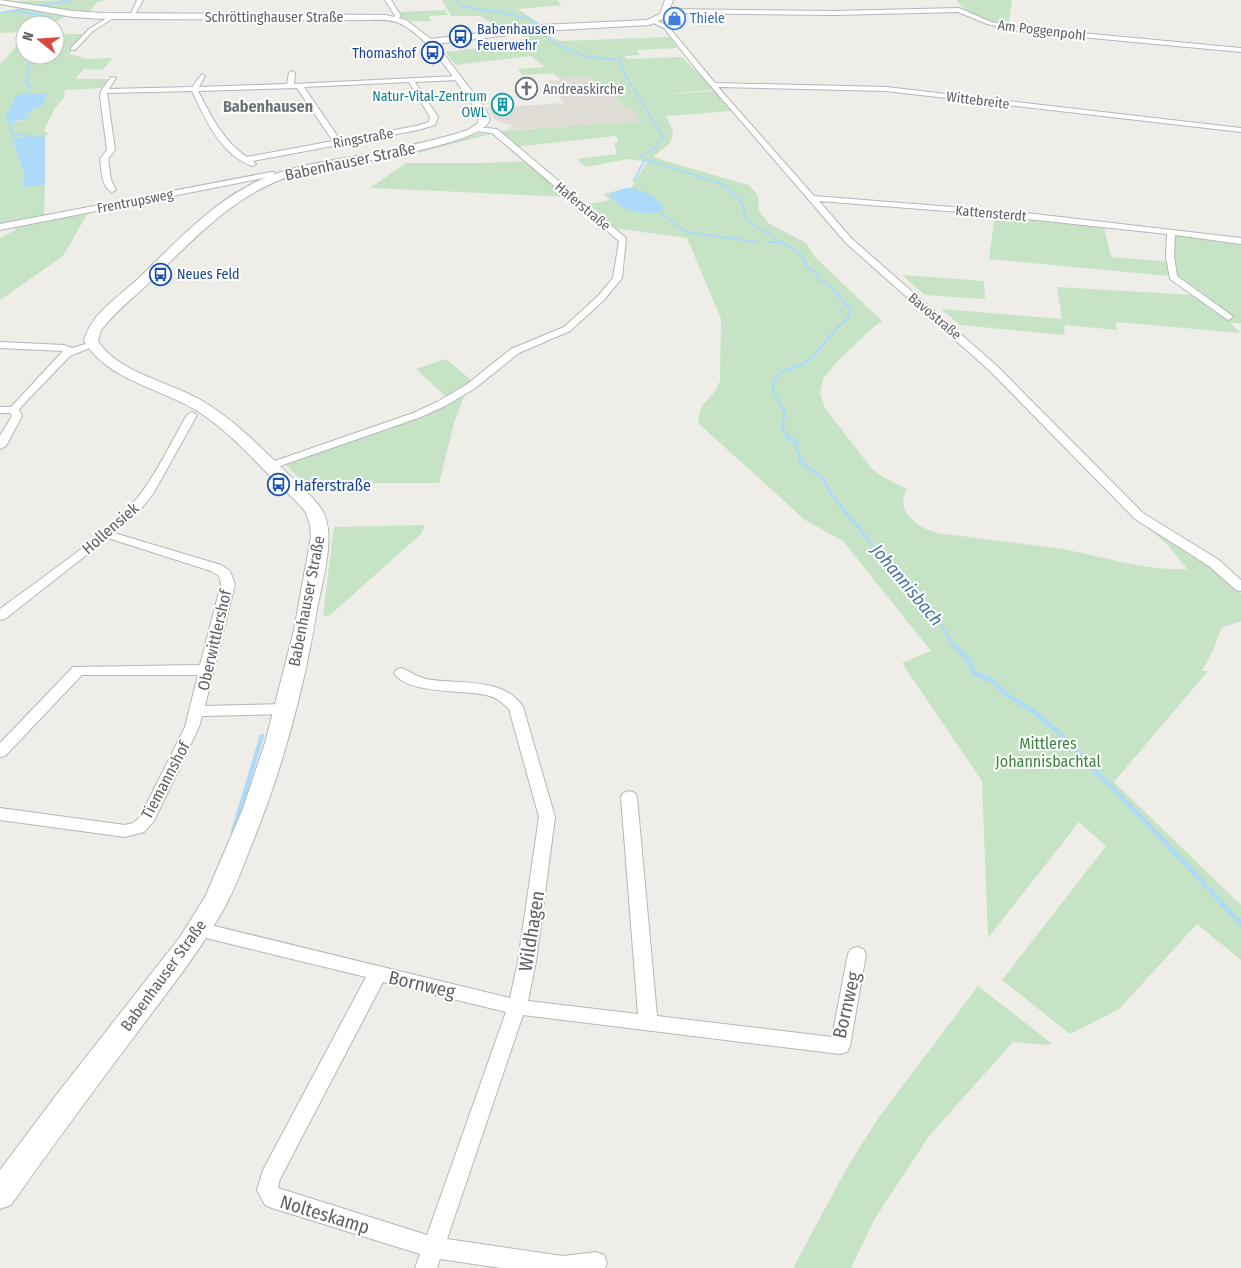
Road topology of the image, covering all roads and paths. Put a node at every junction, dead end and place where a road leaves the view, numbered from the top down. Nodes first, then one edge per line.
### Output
1 (140, 0) edge
2 (388, 0) edge
3 (669, 0) edge
4 (0, 2) edge
5 (666, 11) junction
6 (112, 17) junction
7 (131, 17) junction
8 (394, 19) junction
9 (653, 21) junction
10 (428, 42) junction
11 (73, 49) dead end
12 (1241, 50) edge
13 (292, 73) dead end
14 (202, 76) dead end
15 (113, 78) dead end
16 (458, 78) junction
17 (411, 81) junction
18 (299, 85) junction
19 (713, 85) junction
20 (290, 86) junction
21 (194, 89) junction
22 (104, 91) junction
23 (479, 129) junction
24 (1241, 130) edge
25 (337, 142) junction
26 (245, 160) junction
27 (274, 175) junction
28 (112, 190) dead end
29 (810, 198) junction
30 (0, 227) edge
31 (1171, 232) junction
32 (1241, 241) edge
33 (1228, 318) dead end
34 (92, 345) junction
35 (0, 346) edge
36 (71, 351) junction
37 (0, 410) edge
38 (14, 410) junction
39 (192, 415) dead end
40 (0, 446) edge
41 (270, 466) junction
42 (106, 534) junction
43 (1241, 587) edge
44 (0, 616) edge
45 (205, 670) junction
46 (401, 673) dead end
47 (285, 709) junction
48 (197, 711) junction
49 (0, 752) edge
50 (629, 797) dead end
51 (2, 817) edge
52 (198, 929) junction
53 (857, 954) dead end
54 (378, 974) junction
55 (517, 1007) junction
56 (648, 1023) junction
57 (0, 1195) edge
58 (433, 1247) junction
59 (596, 1263) dead end
60 (426, 1268) edge

1 - 7 street
2 - 8 street
3 - 5 main road
4 - 6 main road, Schröttinghauser Straße
5 - 9 main road
5 - 12 street, Am Poggenpohl
6 - 7 main road, Schröttinghauser Straße
6 - 11 street
7 - 8 main road, Schröttinghauser Straße
8 - 10 main road, Schröttinghauser Straße
9 - 10 main road
9 - 19 street, Bavostraße
10 - 16 main road
13 - 20 street
14 - 21 street
15 - 22 street
16 - 17 street
16 - 23 main road
17 - 18 street
17 - 25 street, Ringstraße
18 - 20 street
18 - 25 street
19 - 24 street, Wittebreite
19 - 29 street, Bavostraße
20 - 21 street
21 - 22 street
21 - 26 street
22 - 28 street
23 - 27 main road, Babenhauser Straße
23 - 41 street, Haferstraße
25 - 26 street, Ringstraße
26 - 27 street
27 - 30 street, Frentrupsweg
27 - 34 main road, Babenhauser Straße
29 - 31 street, Kattensterdt
29 - 43 street, Bavostraße
31 - 32 street, Kattensterdt
31 - 33 street
34 - 36 street
34 - 41 main road, Babenhauser Straße
35 - 36 street
36 - 38 street
37 - 38 street
38 - 40 street
39 - 42 street, Hollensiek
41 - 47 main road, Babenhauser Straße
42 - 44 street, Hollensiek
42 - 45 street, Oberwittlershof
45 - 48 street, Oberwittlershof
45 - 49 street
46 - 55 street, Wildhagen
47 - 48 street
47 - 52 main road, Babenhauser Straße
48 - 51 street, Tiemannshof
50 - 56 street
52 - 54 street, Bornweg
52 - 57 main road, Babenhauser Straße
53 - 56 street, Bornweg
54 - 55 street, Bornweg
54 - 58 street, Nolteskamp
55 - 56 street, Bornweg
55 - 58 street, Wildhagen
58 - 59 street, Nolteskamp
58 - 60 street, Wildhagen

